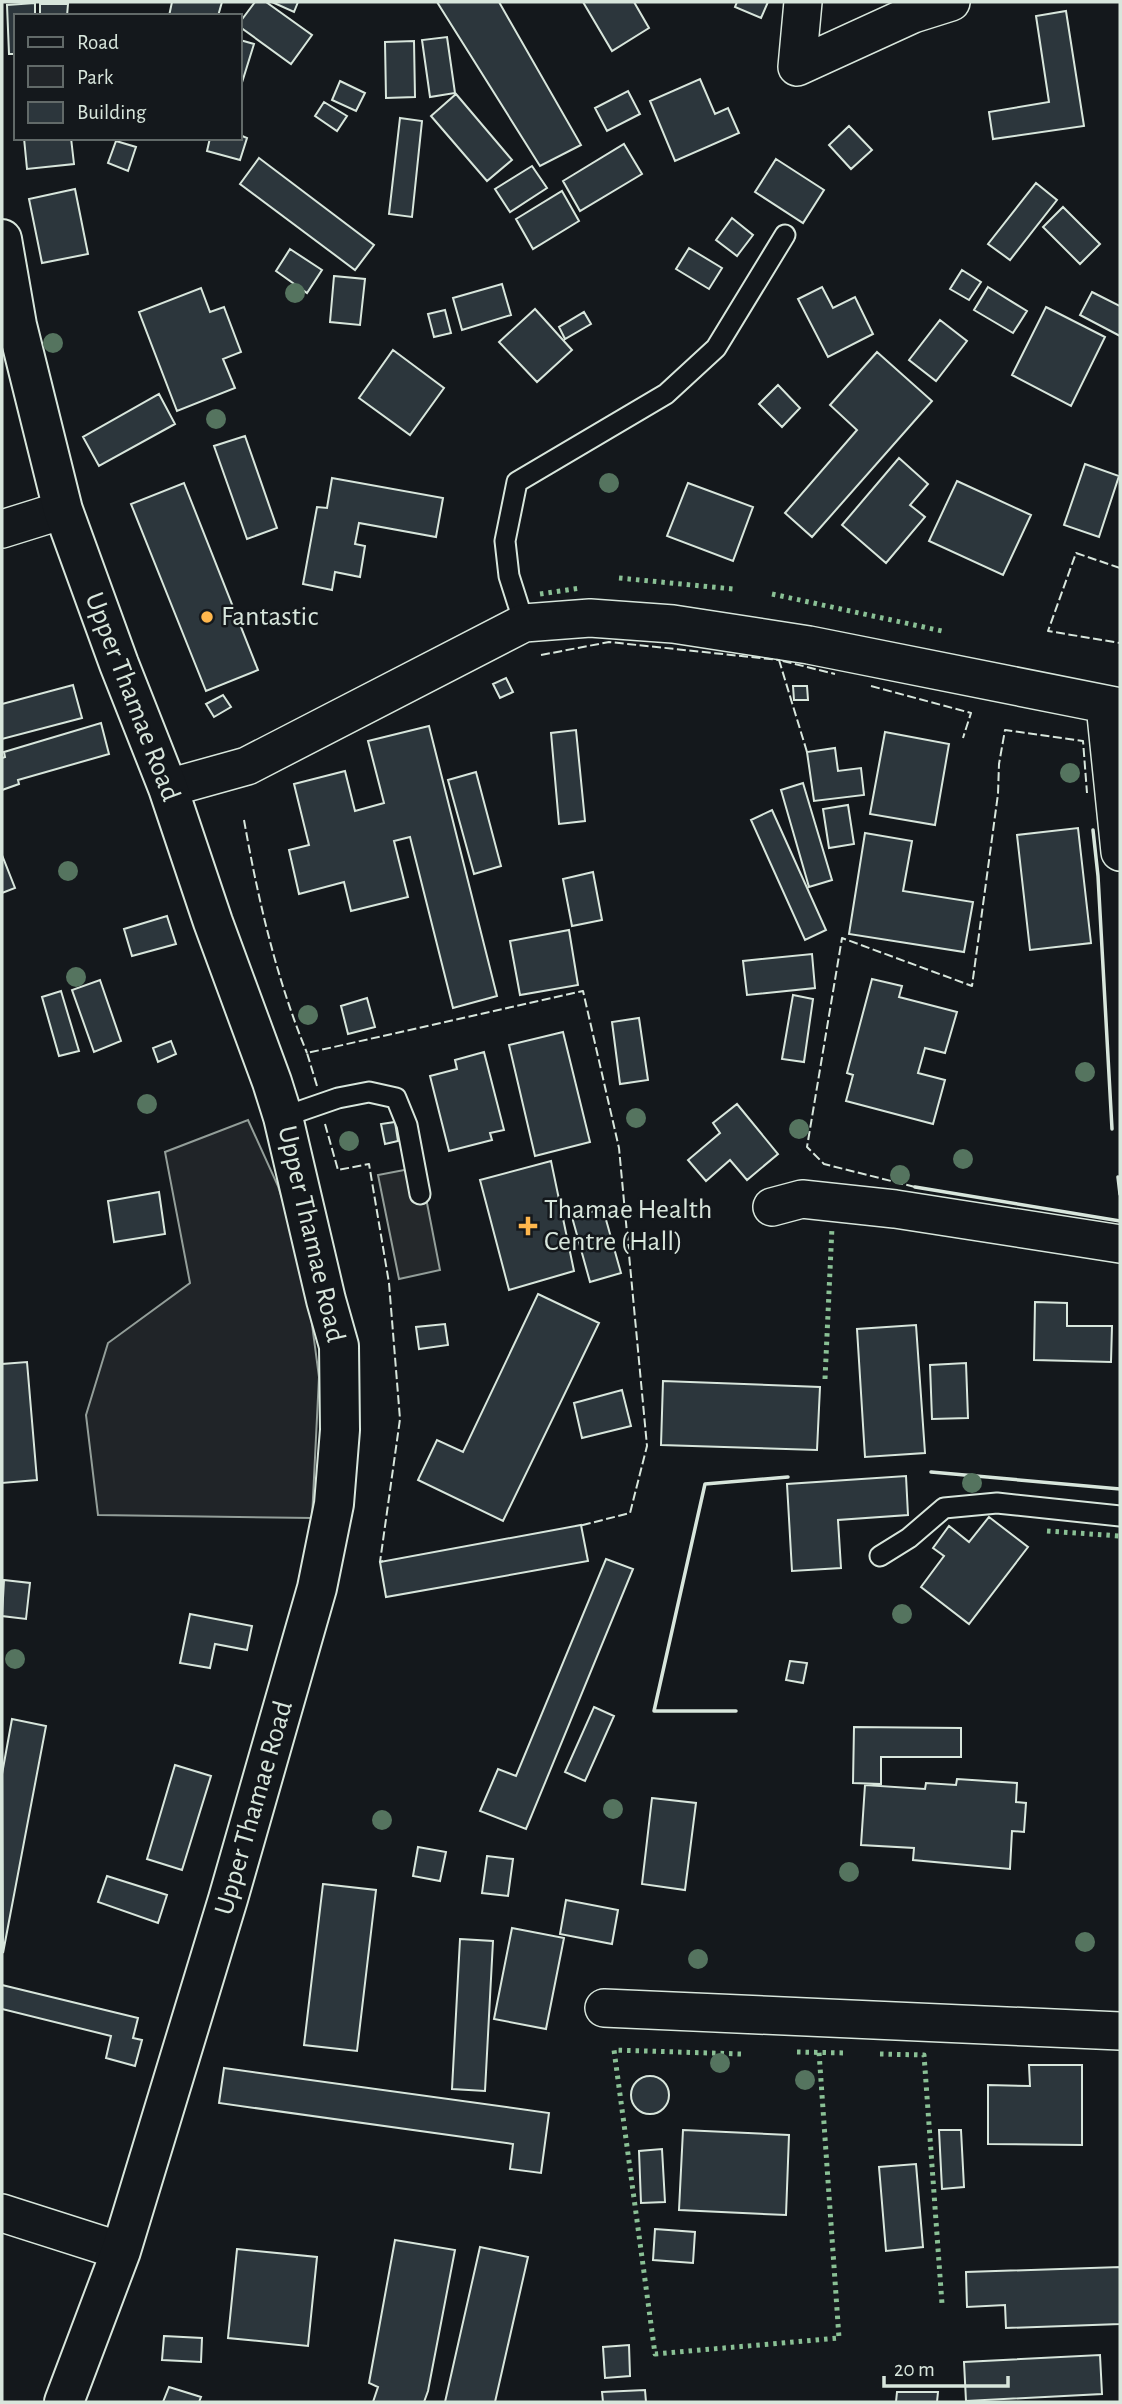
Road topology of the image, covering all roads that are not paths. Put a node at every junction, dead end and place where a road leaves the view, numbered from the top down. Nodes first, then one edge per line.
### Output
1 (803, 2) edge
2 (951, 2) edge
3 (785, 235) dead end
4 (2, 239) edge
5 (63, 510) junction
6 (2, 529) edge
7 (524, 623) junction
8 (1112, 706) edge
9 (168, 788) junction
10 (1120, 852) edge
11 (283, 1117) junction
12 (420, 1194) dead end
13 (772, 1208) dead end
14 (1120, 1244) edge
15 (1120, 1516) edge
16 (880, 1556) dead end
17 (604, 2008) dead end
18 (1120, 2031) edge
19 (2, 2213) edge
20 (121, 2251) junction
21 (64, 2402) edge

1 - 2 street
3 - 7 lane
4 - 5 street, Upper Thamae Road
5 - 6 street
5 - 9 street, Upper Thamae Road
7 - 8 street
7 - 9 street
8 - 10 street
9 - 11 street, Upper Thamae Road
11 - 12 lane
11 - 20 street, Upper Thamae Road
13 - 14 street
15 - 16 lane
17 - 18 street
19 - 20 street
20 - 21 street, Upper Thamae Road

